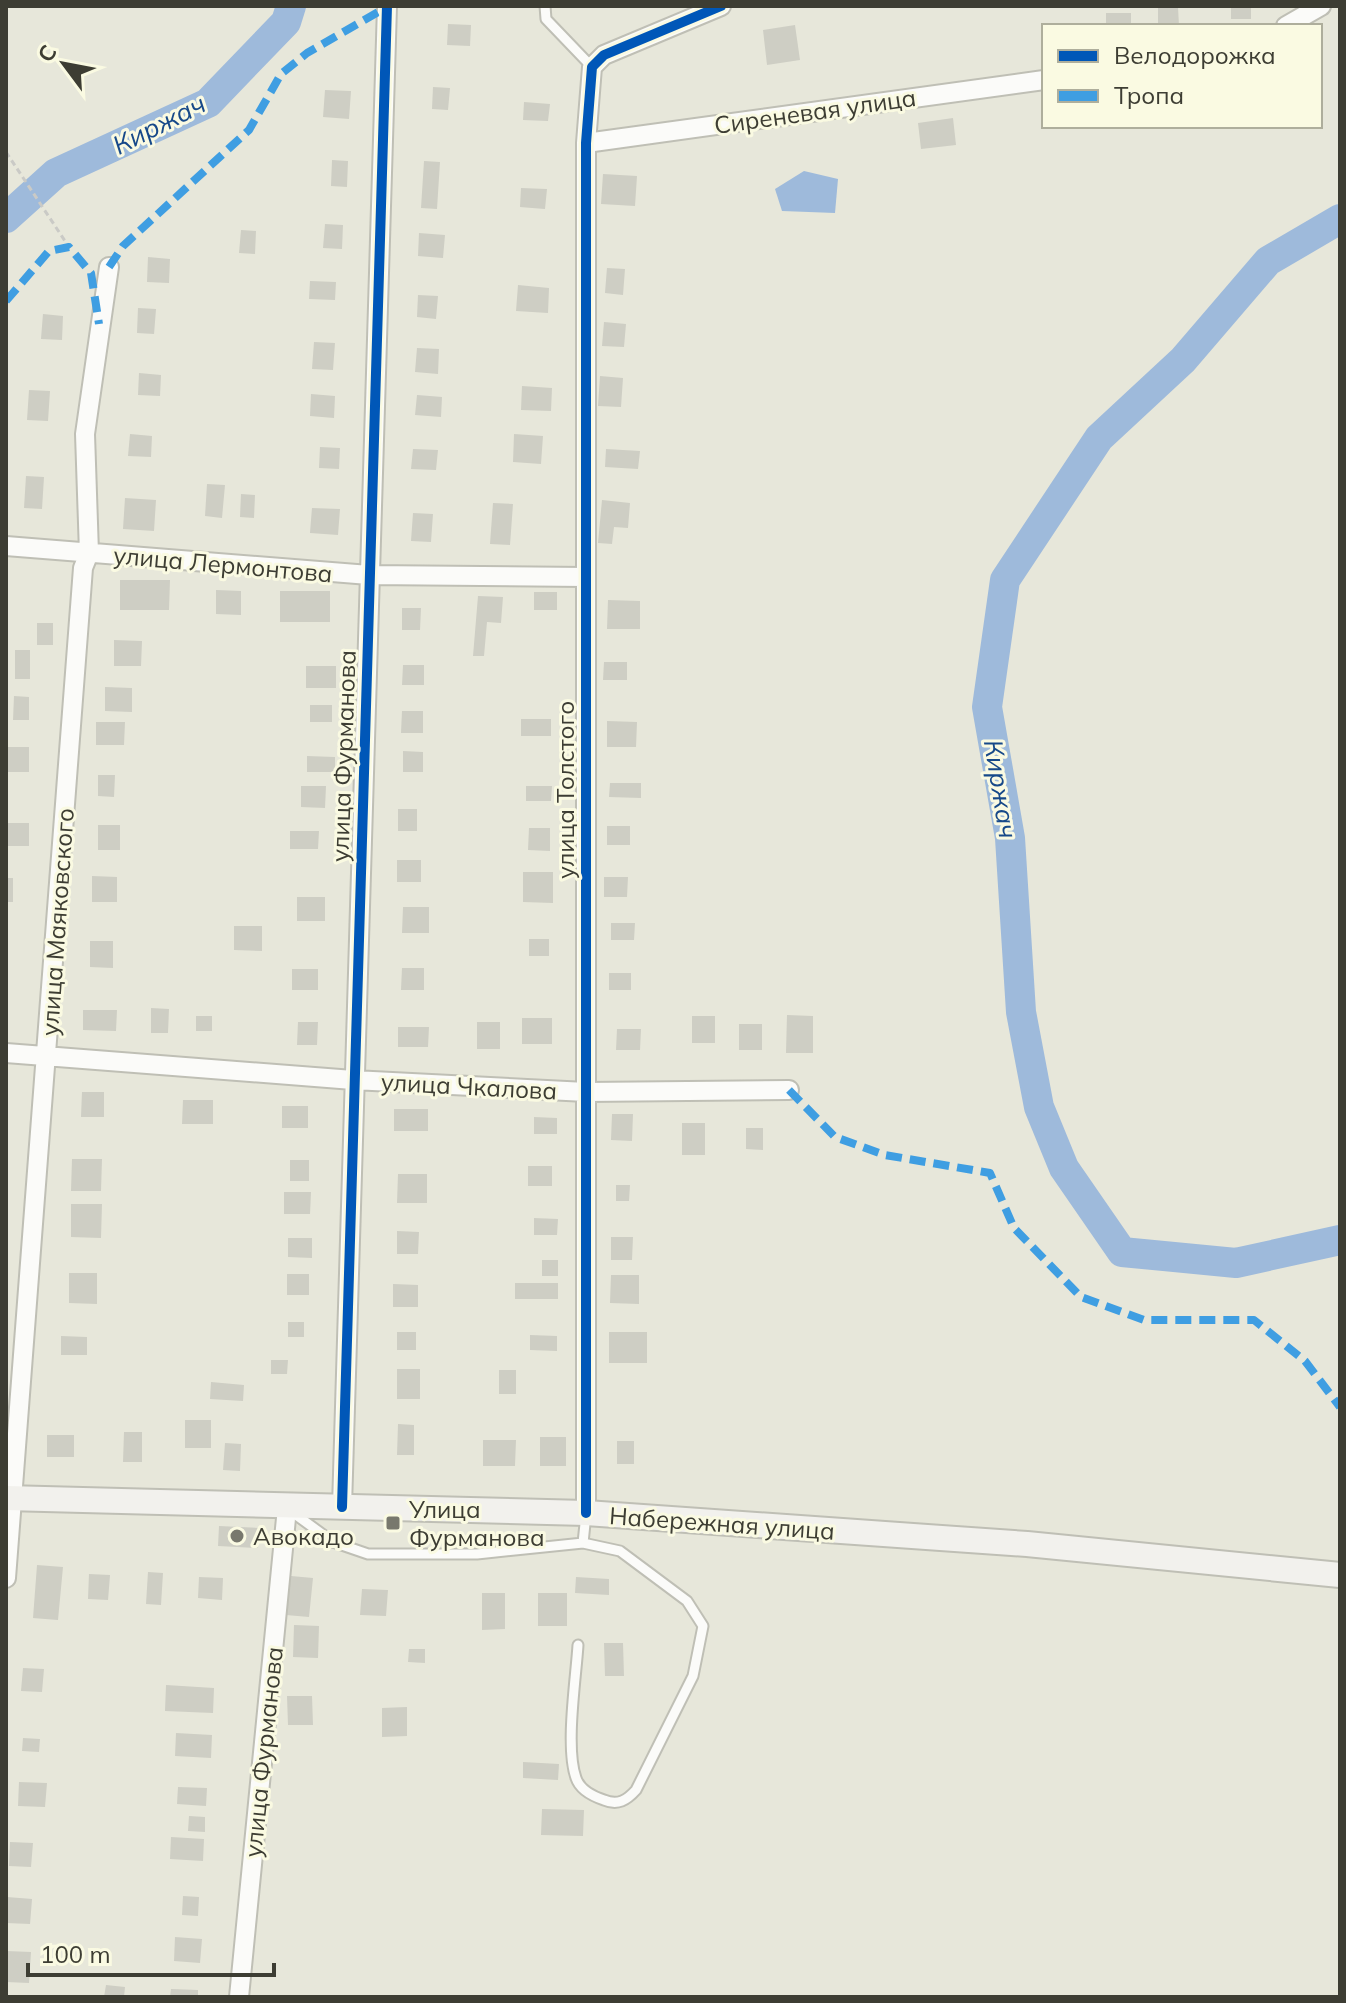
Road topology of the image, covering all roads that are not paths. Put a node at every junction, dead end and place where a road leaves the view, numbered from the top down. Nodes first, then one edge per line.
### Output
1 (387, 6) edge
2 (545, 6) edge
3 (721, 6) edge
4 (1321, 6) edge
5 (1290, 24) edge
6 (592, 67) junction
7 (1042, 80) edge
8 (586, 143) junction
9 (109, 267) dead end
10 (6, 546) edge
11 (89, 553) junction
12 (369, 575) junction
13 (585, 577) junction
14 (6, 1053) edge
15 (47, 1056) junction
16 (353, 1080) junction
17 (789, 1090) dead end
18 (586, 1092) junction
19 (9, 1498) edge
20 (342, 1507) junction
21 (287, 1508) junction
22 (586, 1513) junction
23 (583, 1543) junction
24 (1340, 1575) edge
25 (6, 1578) edge
26 (578, 1645) dead end
27 (239, 1997) edge

1 - 12 street, улица Фурманова
2 - 6 lane
3 - 6 street
4 - 5 street
6 - 8 street, улица Толстого
7 - 8 street, Сиреневая улица
8 - 13 street, улица Толстого
9 - 11 street, улица Маяковского
10 - 11 street, улица Лермонтова
11 - 12 street, улица Лермонтова
11 - 15 street, улица Маяковского
12 - 13 street, улица Лермонтова
12 - 16 street, улица Фурманова
13 - 18 street, улица Толстого
14 - 15 street, улица Чкалова
15 - 16 street, улица Чкалова
15 - 19 street, улица Маяковского
16 - 18 street, улица Чкалова
16 - 20 street, улица Фурманова
17 - 18 street, улица Чкалова
18 - 22 street, улица Толстого
19 - 21 street, Набережная улица
19 - 25 street, улица Маяковского
20 - 21 street, Набережная улица
20 - 22 street, Набережная улица
21 - 23 lane
21 - 27 street, улица Фурманова
22 - 23 lane
22 - 24 street, Набережная улица
23 - 26 lane

